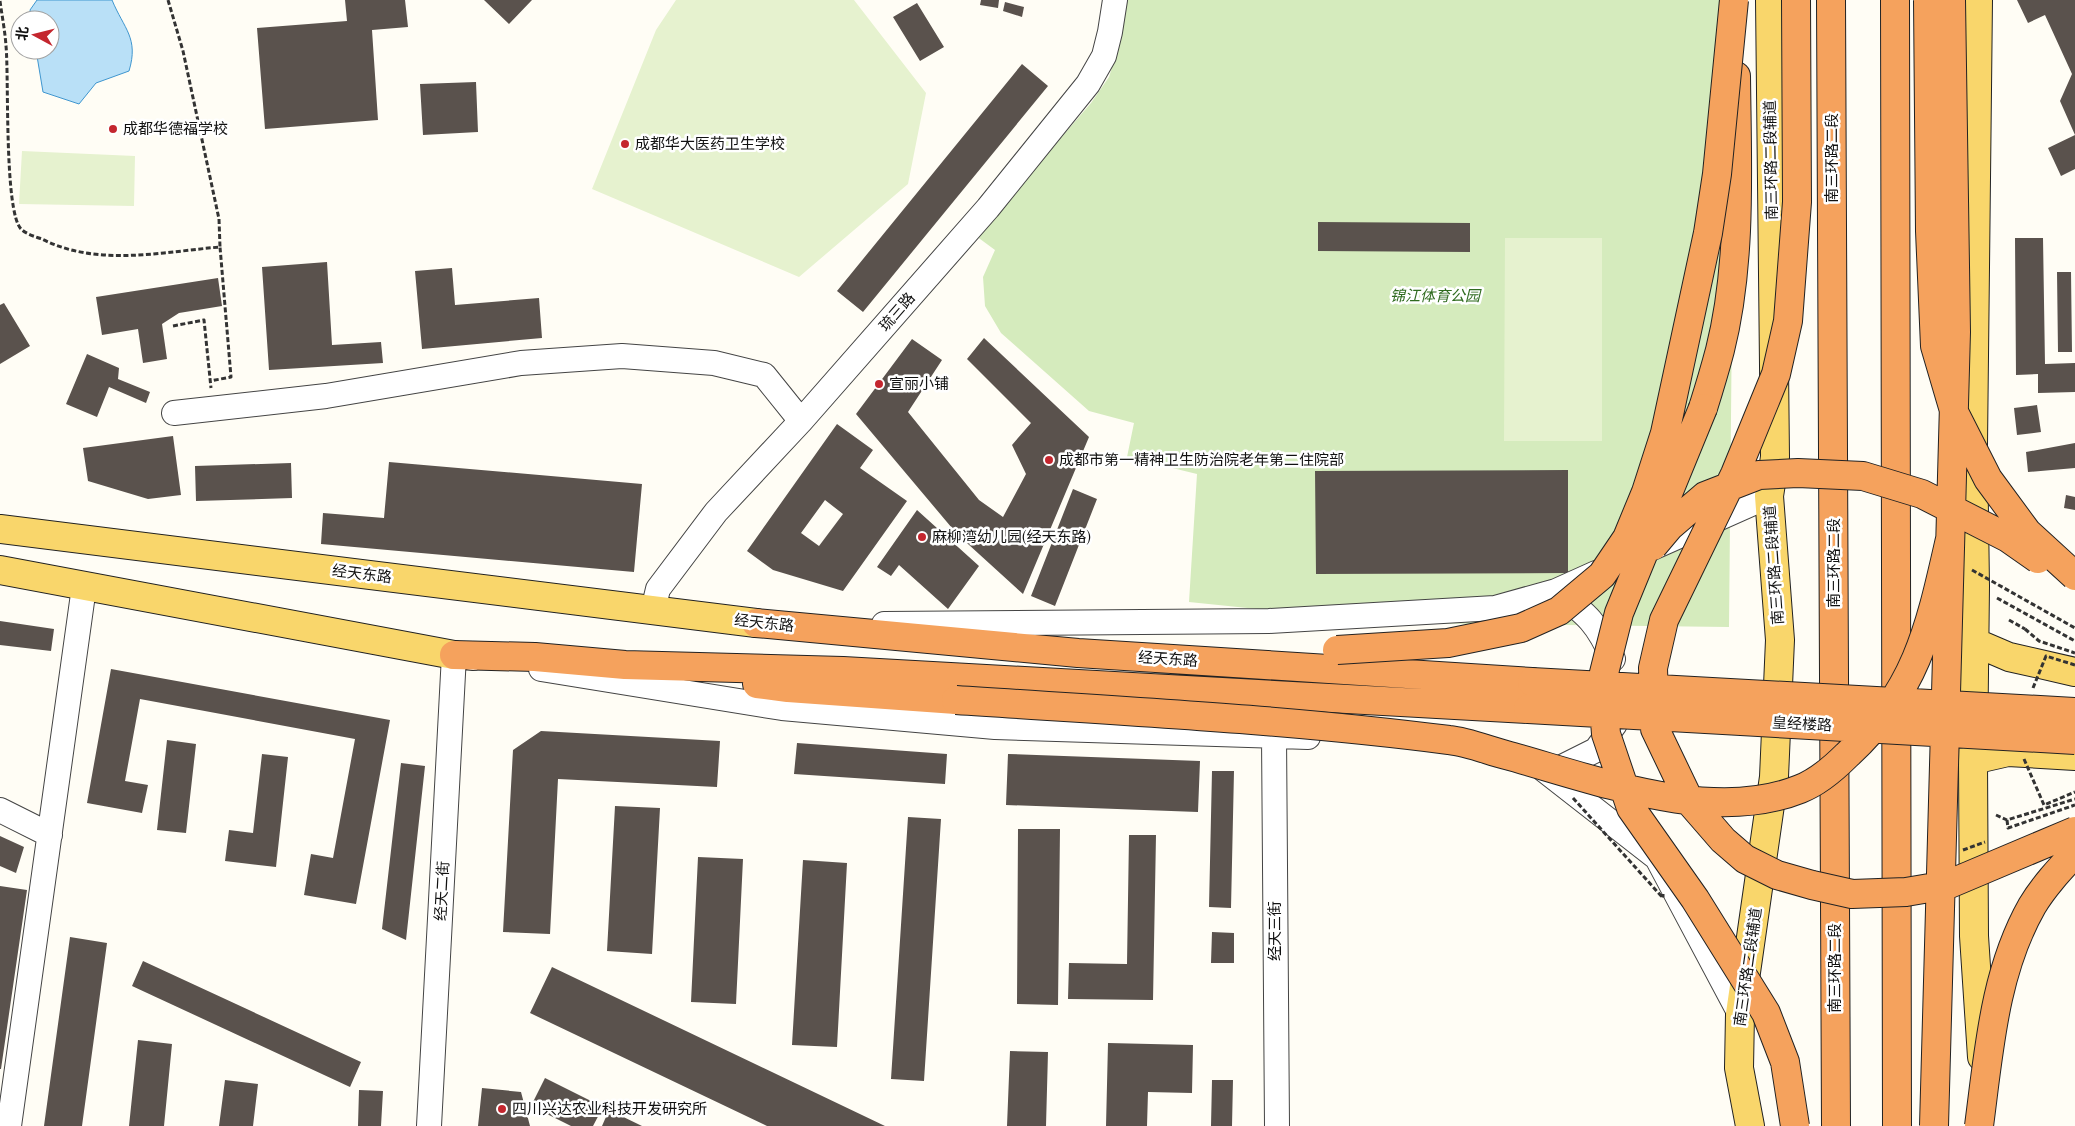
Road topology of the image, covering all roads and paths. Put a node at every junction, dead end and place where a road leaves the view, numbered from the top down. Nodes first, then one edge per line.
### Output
1 (168, 0) edge
2 (1115, 0) edge
3 (1735, 0) edge
4 (1770, 0) edge
5 (1796, 0) edge
6 (1832, 0) edge
7 (1895, 0) edge
8 (1928, 0) edge
9 (1951, 0) edge
10 (1978, 0) edge
11 (0, 1) edge
12 (220, 247) junction
13 (172, 326) dead end
14 (210, 381) junction
15 (217, 408) junction
16 (174, 413) dead end
17 (801, 421) junction
18 (1769, 496) junction
19 (0, 529) edge
20 (1950, 539) junction
21 (1639, 565) junction
22 (0, 570) edge
23 (1971, 576) junction
24 (2075, 576) edge
25 (2075, 584) edge
26 (84, 587) junction
27 (1556, 591) junction
28 (653, 610) junction
29 (2009, 620) dead end
30 (756, 623) junction
31 (2075, 628) edge
32 (2075, 641) edge
33 (1974, 642) junction
34 (1078, 653) junction
35 (2075, 653) edge
36 (454, 655) junction
37 (625, 665) junction
38 (2075, 665) edge
39 (2075, 672) edge
40 (1532, 682) joint
41 (2031, 694) dead end
42 (1528, 709) joint
43 (2075, 712) edge
44 (1274, 736) junction
45 (2075, 740) edge
46 (2075, 756) edge
47 (2023, 758) dead end
48 (1973, 760) junction
49 (1550, 773) junction
50 (2075, 792) edge
51 (2075, 799) edge
52 (1974, 807) junction
53 (0, 810) edge
54 (2050, 814) dead end
55 (2007, 820) junction
56 (2075, 831) edge
57 (50, 835) junction
58 (2075, 853) edge
59 (1740, 1014) junction
60 (9, 1126) edge
61 (429, 1126) edge
62 (1277, 1126) edge
63 (1750, 1126) edge
64 (1795, 1126) edge
65 (1836, 1126) edge
66 (1897, 1126) edge
67 (1934, 1126) edge
68 (1979, 1126) edge
69 (1986, 1126) edge

1 - 12 path
2 - 17 street, 琉三路
3 - 21 highway, bridge
3 - 34 highway, bridge
4 - 18 main road, 南三环路二段辅道
5 - 56 highway, bridge
6 - 65 highway, 南三环路二段
7 - 66 highway
8 - 24 highway, bridge
9 - 20 highway, bridge
10 - 23 main road
11 - 12 path
12 - 14 path
13 - 14 path
14 - 15 path
15 - 16 street
15 - 17 street
17 - 28 street, 琉三路
18 - 27 street
18 - 59 main road, 南三环路二段辅道
19 - 28 main road, 经天东路
20 - 37 highway, bridge
20 - 67 highway, bridge
21 - 25 highway, bridge
21 - 64 highway, bridge
22 - 26 main road, 经天东路
23 - 31 path, bridge
23 - 32 path
23 - 33 main road
26 - 36 main road, 经天东路
26 - 57 street
27 - 30 street
27 - 49 street
28 - 30 main road, 经天东路
29 - 35 path, bridge
30 - 34 highway, 经天东路
33 - 39 main road
33 - 48 main road
34 - 40 highway, 经天东路
36 - 37 highway, 经天东路
36 - 44 street
36 - 61 street, 经天二街
37 - 42 highway, 经天东路
38 - 41 path, bridge
40 - 43 highway, 皇经楼路, bridge
42 - 45 highway, 皇经楼路, bridge
44 - 49 street
44 - 62 street, 经天三街
46 - 48 main road
47 - 50 path, bridge
48 - 52 main road
49 - 59 street
51 - 55 path
52 - 55 path
52 - 69 main road
53 - 57 street
54 - 55 path
57 - 60 street
58 - 68 highway, bridge
59 - 63 main road, 南三环路二段辅道

